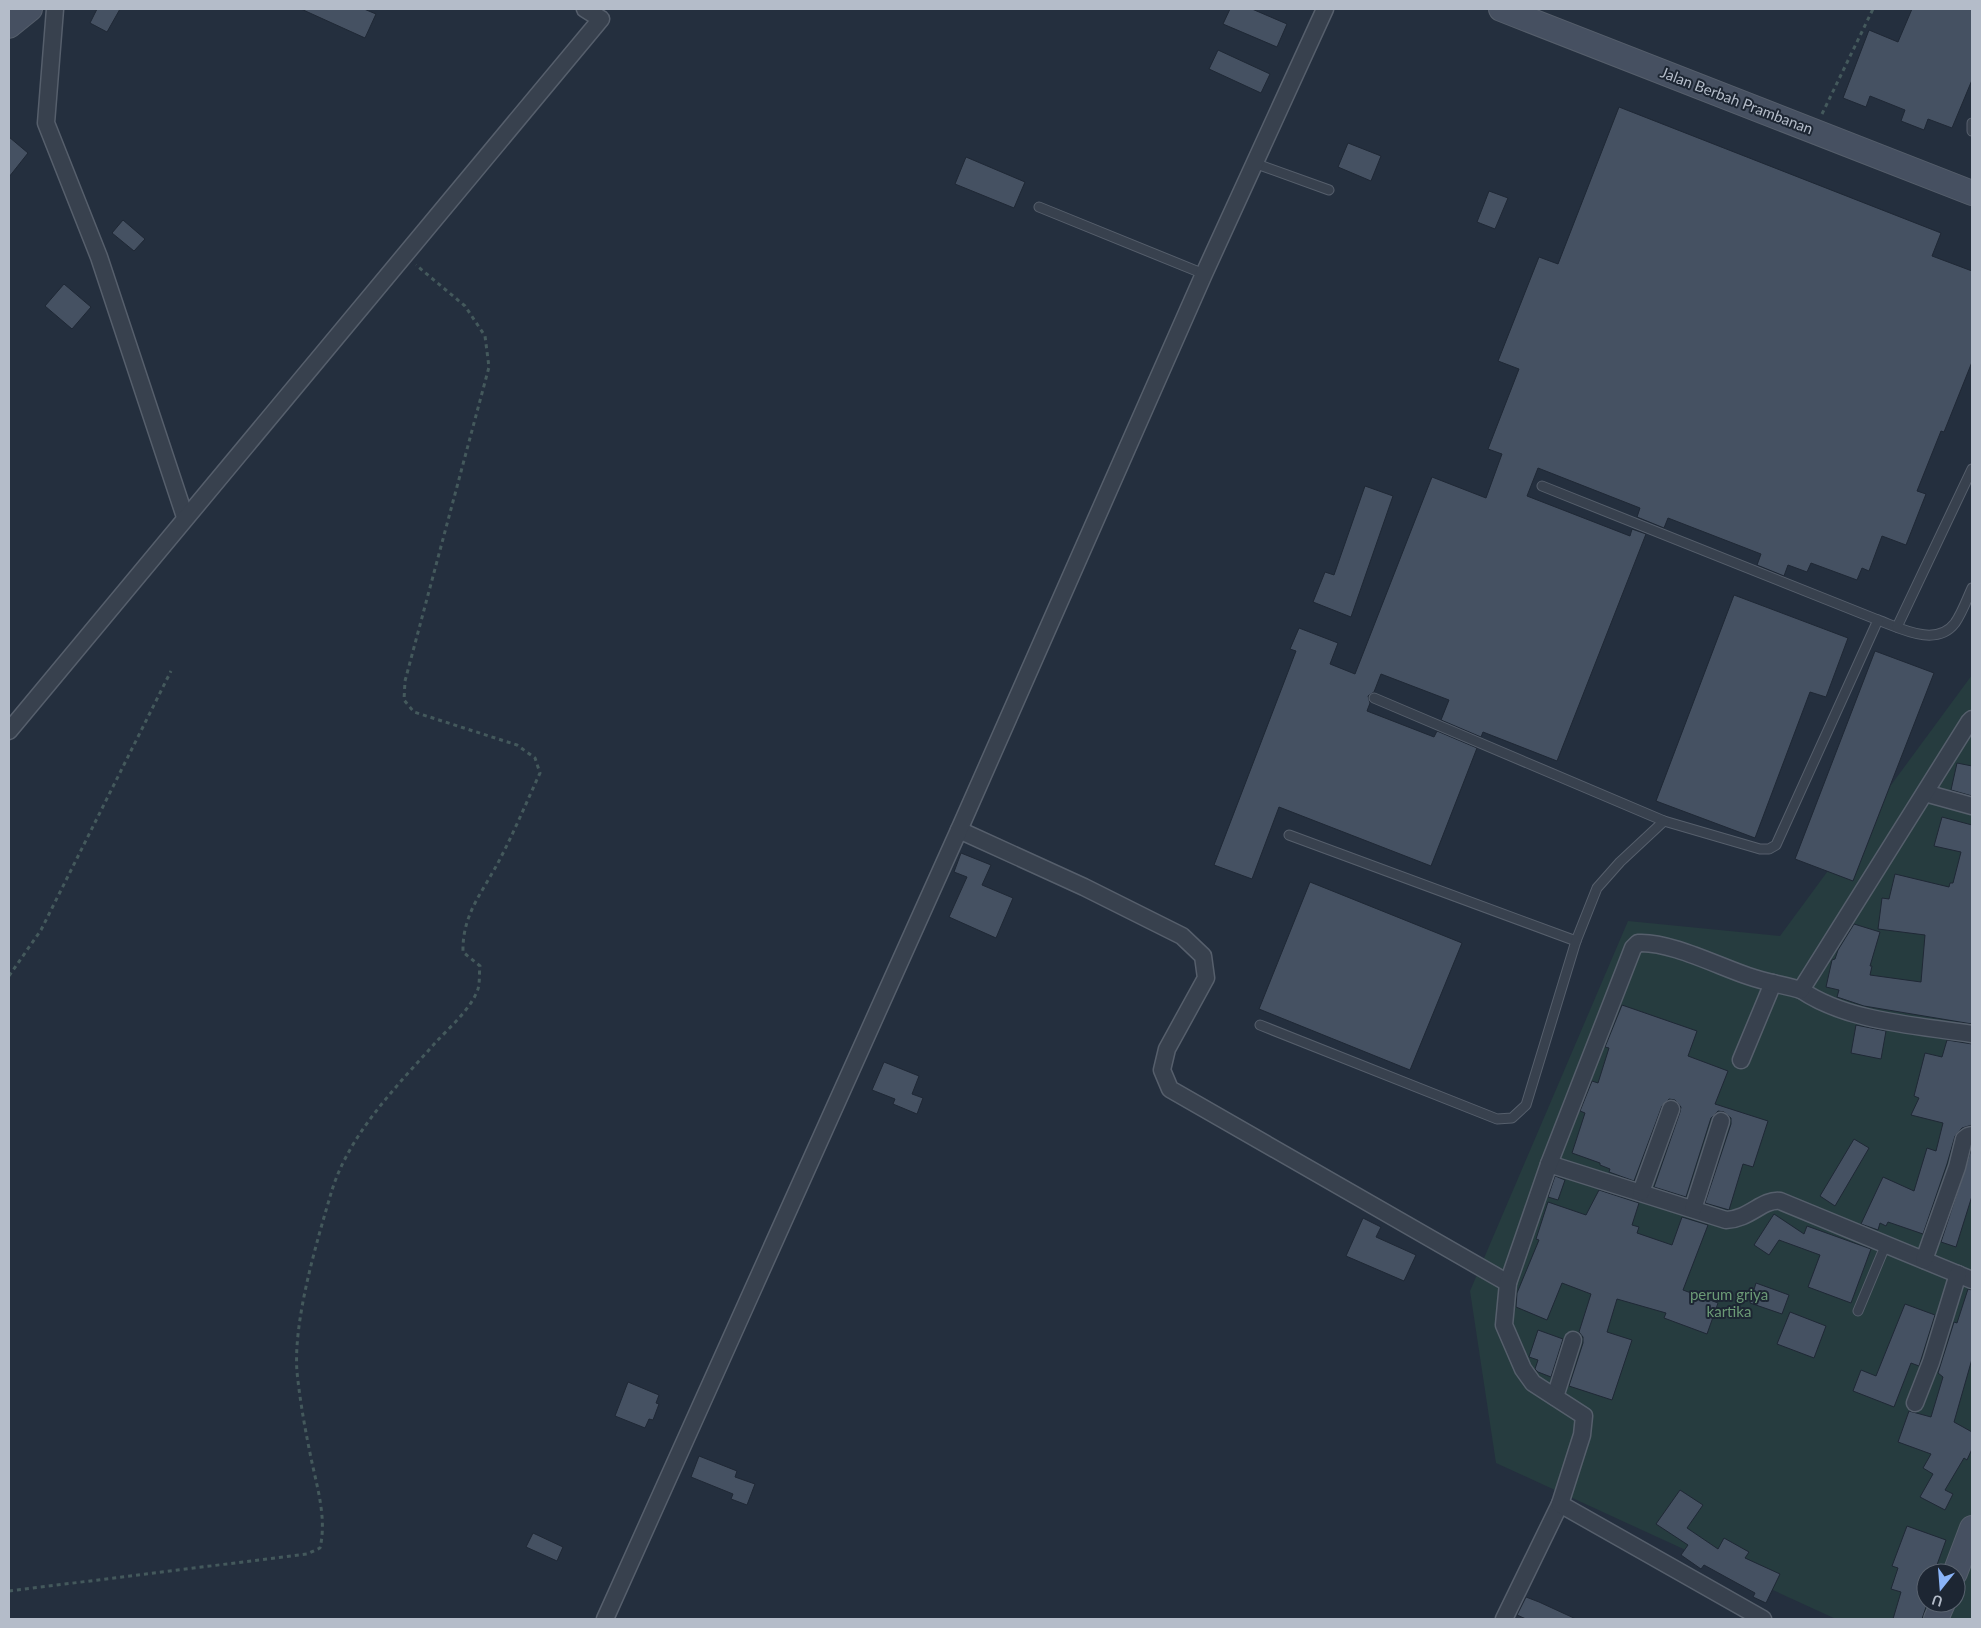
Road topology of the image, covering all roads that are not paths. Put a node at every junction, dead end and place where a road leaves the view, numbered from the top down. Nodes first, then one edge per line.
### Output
1 (30, 9) edge
2 (55, 9) edge
3 (585, 9) edge
4 (1325, 9) edge
5 (1501, 9) edge
6 (9, 26) edge
7 (1972, 123) edge
8 (1972, 131) edge
9 (1254, 164) junction
10 (1329, 190) dead end
11 (1972, 193) edge
12 (1039, 207) dead end
13 (1204, 274) junction
14 (1972, 469) edge
15 (1542, 486) dead end
16 (184, 517) junction
17 (1972, 588) edge
18 (1878, 620) junction
19 (1897, 627) junction
20 (1374, 698) dead end
21 (1972, 719) edge
22 (9, 731) edge
23 (1925, 793) junction
24 (1972, 806) edge
25 (1664, 821) junction
26 (959, 830) junction
27 (1289, 836) dead end
28 (1576, 942) junction
29 (1773, 983) junction
30 (1800, 990) junction
31 (1260, 1025) dead end
32 (1972, 1034) edge
33 (1741, 1060) dead end
34 (1671, 1109) dead end
35 (1722, 1121) dead end
36 (1972, 1135) edge
37 (1966, 1155) edge
38 (1549, 1164) junction
39 (1641, 1192) junction
40 (1693, 1209) junction
41 (1886, 1244) junction
42 (1924, 1260) junction
43 (1965, 1277) edge
44 (1508, 1284) junction
45 (1858, 1311) dead end
46 (1573, 1340) dead end
47 (1555, 1397) junction
48 (1915, 1403) dead end
49 (1560, 1504) junction
50 (1972, 1528) edge
51 (1959, 1563) edge
52 (1509, 1618) edge
53 (605, 1619) edge
54 (1763, 1619) edge

1 - 6 street
2 - 16 street
3 - 16 street
4 - 9 street
5 - 11 street, Jalan Berbah Prambanan
7 - 8 lane
9 - 10 lane
9 - 13 street
12 - 13 lane
13 - 26 street
14 - 19 lane
15 - 18 lane
16 - 22 street
17 - 19 lane
18 - 19 lane
18 - 25 lane
20 - 25 lane
21 - 23 street
23 - 24 street
23 - 30 street
25 - 28 lane
26 - 44 street
26 - 53 street
27 - 28 lane
28 - 31 lane
29 - 30 street
29 - 33 street
29 - 38 street
30 - 32 street
34 - 39 street
35 - 40 street
36 - 37 street
37 - 42 street
38 - 39 street
38 - 44 street
39 - 40 street
40 - 41 street
41 - 42 street
41 - 45 lane
42 - 43 street
43 - 48 street
44 - 47 street
46 - 47 street
47 - 49 street
49 - 52 street
49 - 54 street
50 - 51 street

